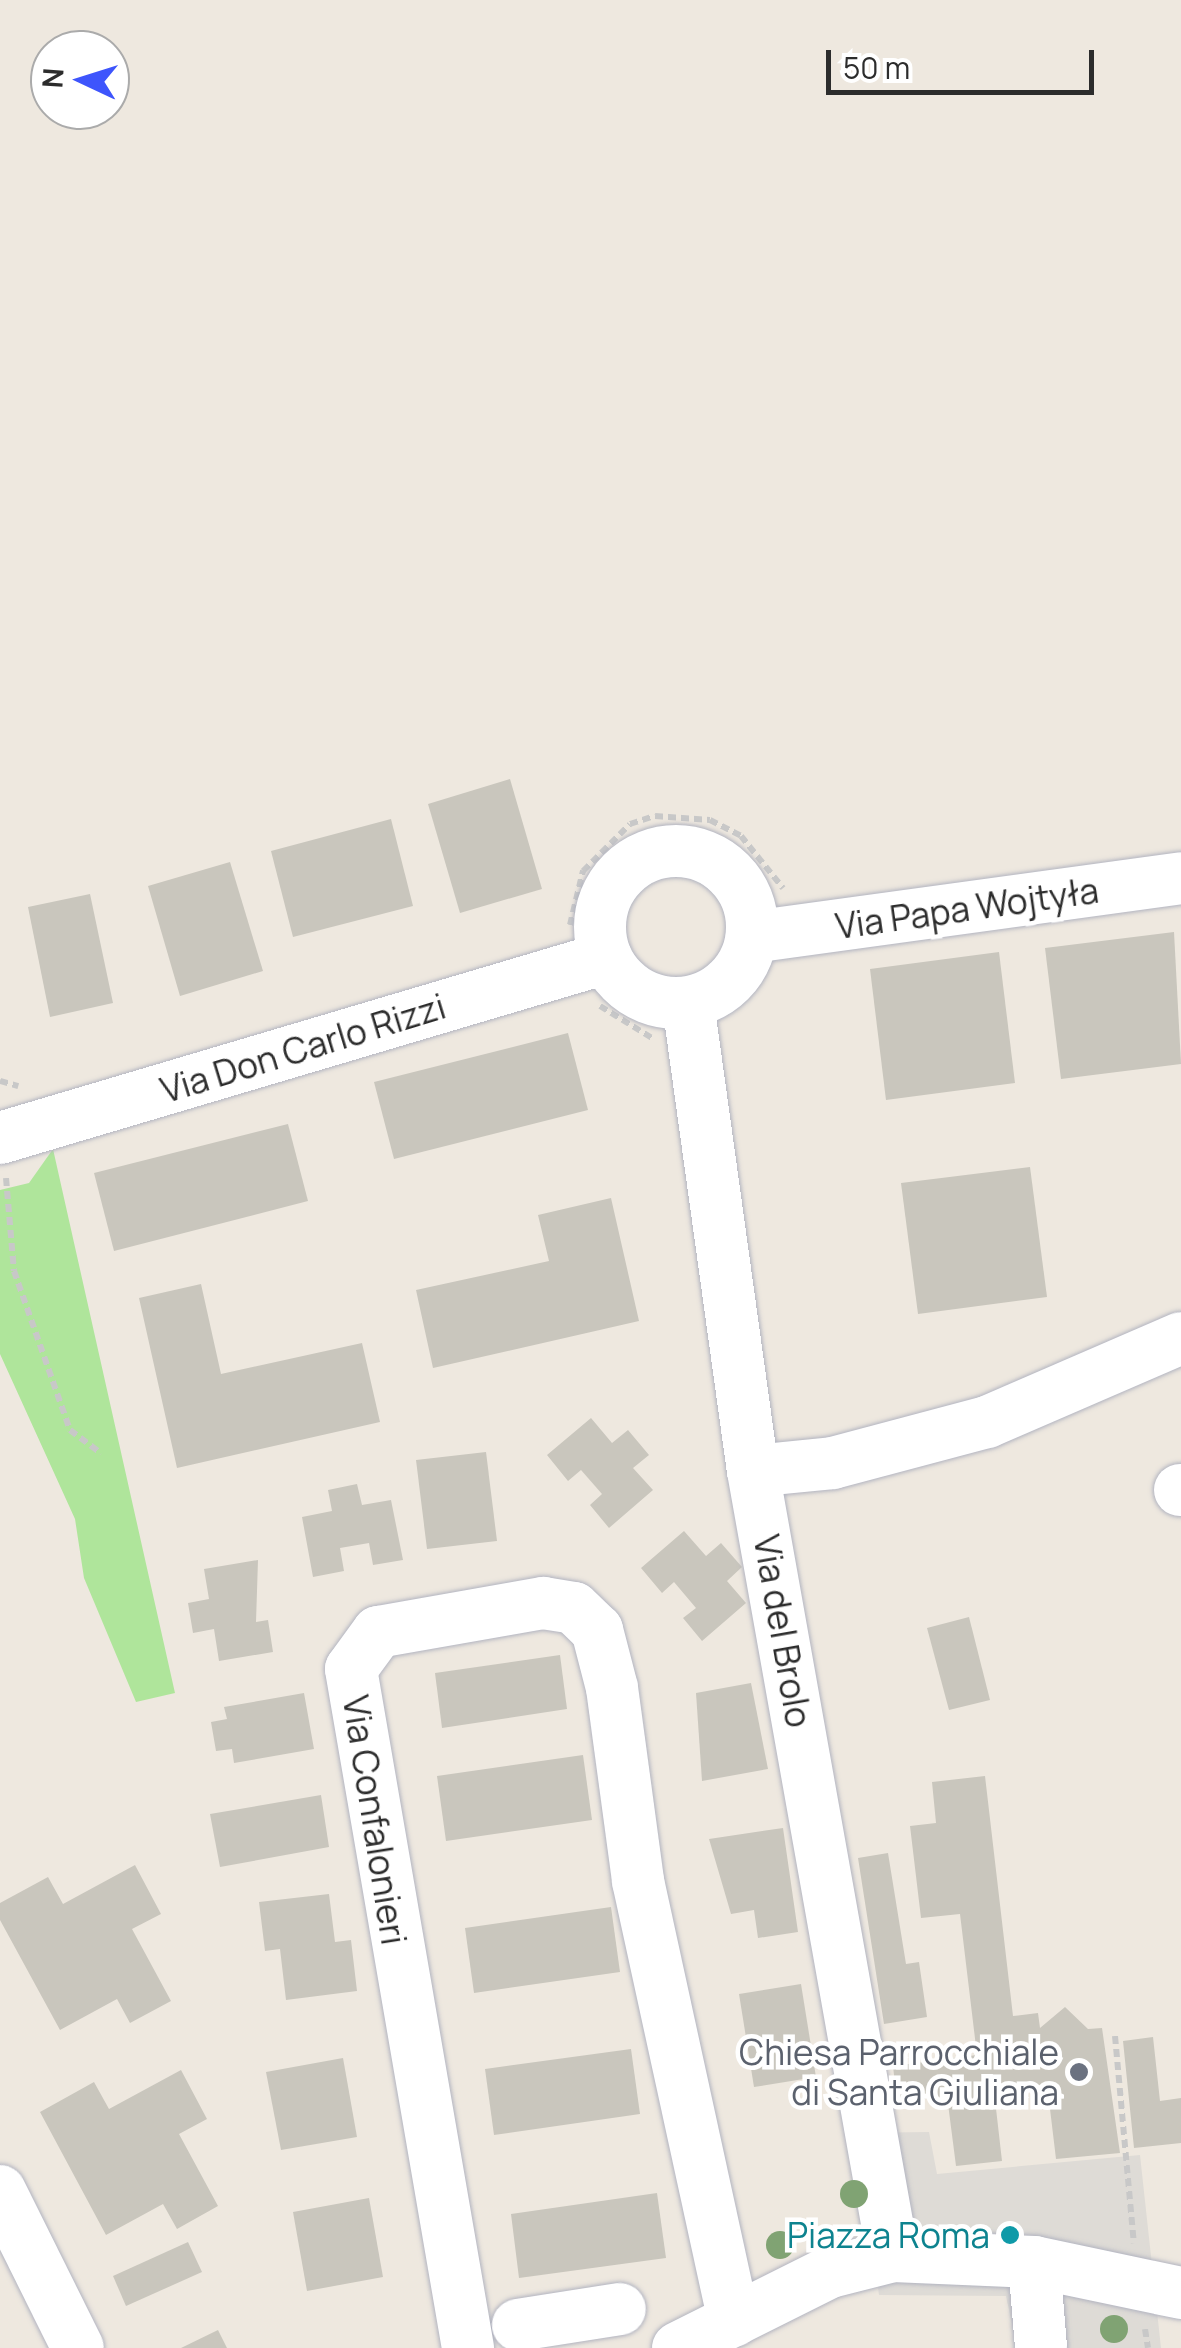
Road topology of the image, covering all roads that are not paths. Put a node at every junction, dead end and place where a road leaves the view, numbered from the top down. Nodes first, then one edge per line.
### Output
1 (1181, 878) edge
2 (752, 938) junction
3 (598, 977) junction
4 (678, 1025) junction
5 (0, 1138) edge
6 (1181, 1338) edge
7 (753, 1470) junction
8 (0, 2191) edge
9 (893, 2256) junction
10 (1034, 2262) junction
11 (1160, 2288) edge
12 (734, 2321) junction
13 (597, 2324) edge
14 (518, 2325) dead end
15 (78, 2348) edge
16 (468, 2348) edge
17 (678, 2348) edge
18 (1041, 2348) edge

1 - 2 street, Via Papa Wojtyła
2 - 3 street
2 - 4 street
3 - 4 street
3 - 5 street, Via Don Carlo Rizzi
4 - 7 street, Via del Brolo
6 - 7 street
7 - 9 street, Via del Brolo
8 - 15 street
9 - 10 street
9 - 12 street
10 - 11 street
10 - 18 street
12 - 16 street, Via Confalonieri
12 - 17 street
13 - 14 street

